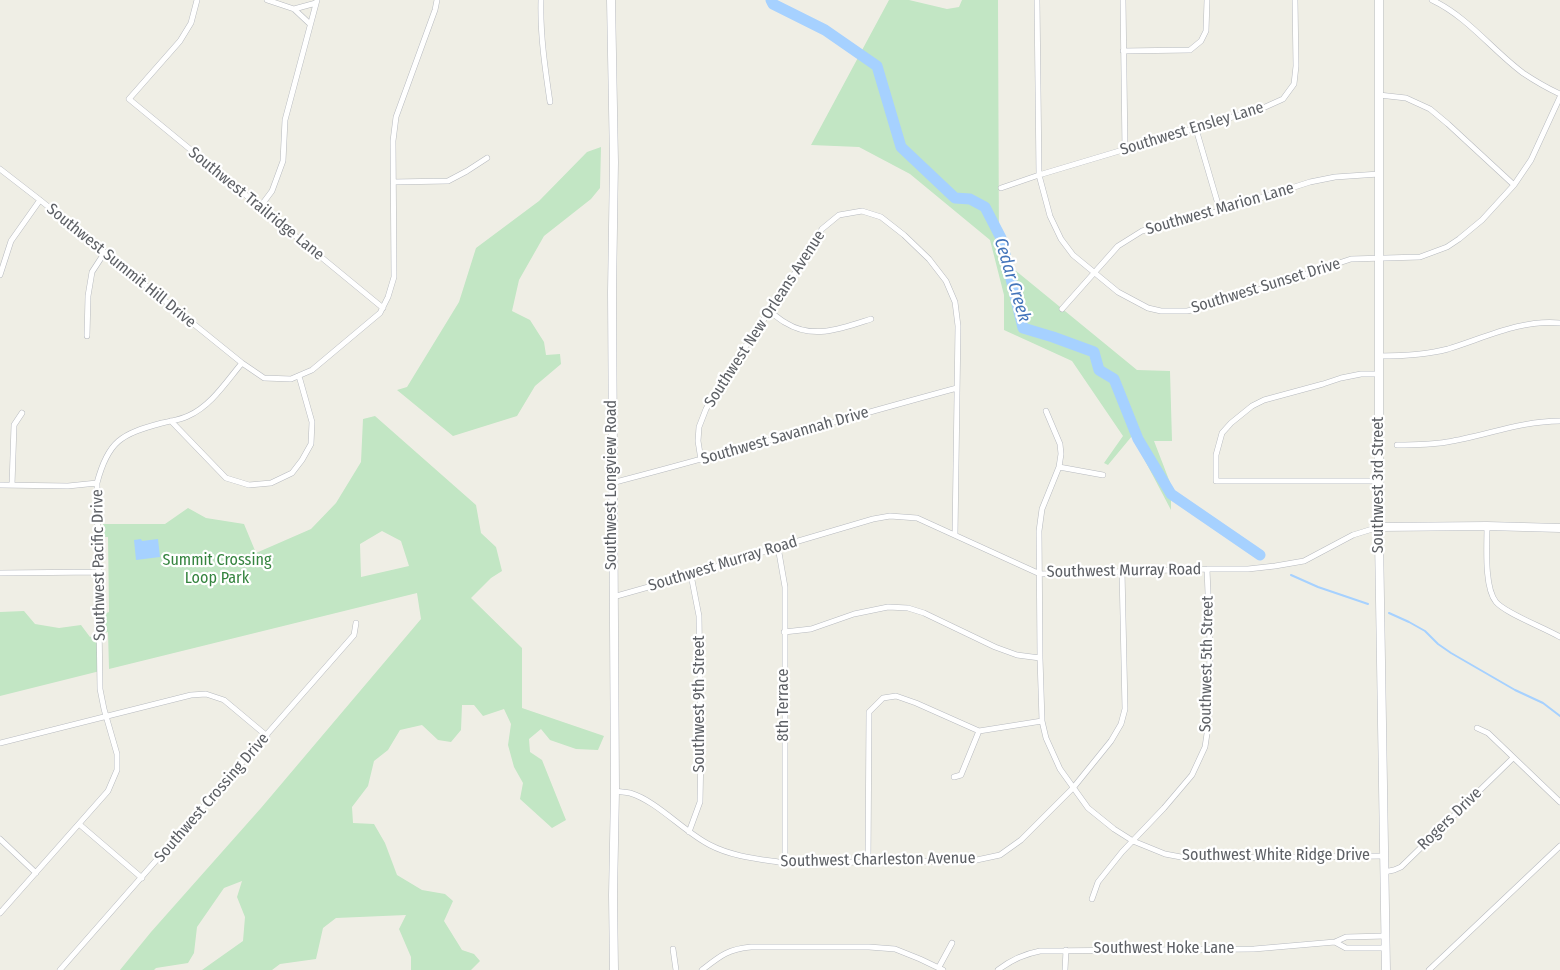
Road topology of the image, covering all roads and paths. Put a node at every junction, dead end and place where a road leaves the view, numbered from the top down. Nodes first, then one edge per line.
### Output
1 (197, 0) edge
2 (267, 0) edge
3 (437, 0) edge
4 (540, 0) edge
5 (611, 0) edge
6 (1037, 0) edge
7 (1123, 0) edge
8 (1207, 0) edge
9 (1295, 0) edge
10 (1379, 0) edge
11 (1432, 0) edge
12 (316, 2) edge
13 (294, 9) junction
14 (310, 24) junction
15 (1124, 51) junction
16 (1379, 95) junction
17 (1560, 96) edge
18 (550, 102) dead end
19 (1196, 129) junction
20 (1125, 150) junction
21 (487, 158) dead end
22 (0, 170) edge
23 (1379, 174) junction
24 (1039, 175) junction
25 (393, 182) junction
26 (1514, 185) junction
27 (1002, 188) dead end
28 (40, 200) junction
29 (260, 207) junction
30 (1220, 211) junction
31 (105, 252) junction
32 (1379, 258) junction
33 (1094, 273) junction
34 (0, 275) edge
35 (383, 308) junction
36 (1062, 309) dead end
37 (770, 312) junction
38 (871, 319) dead end
39 (1560, 323) edge
40 (87, 336) dead end
41 (1379, 356) junction
42 (242, 363) junction
43 (1379, 374) junction
44 (299, 376) junction
45 (957, 388) junction
46 (1046, 411) dead end
47 (22, 413) dead end
48 (171, 421) junction
49 (1560, 421) edge
50 (1397, 445) dead end
51 (701, 460) junction
52 (1059, 467) junction
53 (1103, 475) dead end
54 (1378, 481) junction
55 (98, 483) junction
56 (612, 483) junction
57 (0, 485) edge
58 (12, 485) junction
59 (1487, 526) junction
60 (1379, 527) junction
61 (1560, 528) edge
62 (955, 535) junction
63 (778, 547) junction
64 (1208, 569) junction
65 (1122, 571) junction
66 (100, 572) junction
67 (0, 573) edge
68 (1040, 574) junction
69 (691, 575) junction
70 (613, 596) junction
71 (356, 623) dead end
72 (784, 632) junction
73 (1560, 637) edge
74 (1040, 658) junction
75 (106, 716) junction
76 (1042, 721) junction
77 (1476, 728) dead end
78 (979, 731) junction
79 (266, 736) junction
80 (0, 744) edge
81 (1513, 758) junction
82 (954, 777) dead end
83 (1073, 788) junction
84 (615, 791) junction
85 (1560, 802) edge
86 (79, 824) junction
87 (688, 832) junction
88 (0, 839) edge
89 (1133, 841) junction
90 (1560, 846) edge
91 (1384, 856) junction
92 (868, 863) junction
93 (785, 864) junction
94 (36, 872) junction
95 (1384, 872) junction
96 (142, 878) junction
97 (1092, 899) dead end
98 (0, 913) edge
99 (1386, 936) junction
100 (1335, 942) junction
101 (952, 943) dead end
102 (1386, 948) junction
103 (672, 949) dead end
104 (1066, 950) junction
105 (941, 969) edge
106 (60, 970) edge
107 (614, 970) edge
108 (676, 970) edge
109 (702, 970) edge
110 (998, 970) edge
111 (1066, 970) edge
112 (1386, 970) edge
113 (1429, 970) edge

1 - 29 street, Southwest Trailridge Lane
2 - 13 street
3 - 25 street
4 - 18 street
5 - 56 street, Southwest Longview Road
6 - 24 street, Southwest Sunset Drive
7 - 15 street
8 - 15 street
9 - 19 street, Southwest Ensley Lane
10 - 16 street, Southwest 3rd Street
11 - 17 street
12 - 13 street
12 - 14 street
13 - 14 street
14 - 29 street
15 - 20 street
16 - 23 street, Southwest 3rd Street
16 - 26 street
17 - 26 street, Southwest Sunset Drive
19 - 20 street, Southwest Ensley Lane
19 - 30 street
20 - 24 street, Southwest Ensley Lane
21 - 25 street
22 - 28 street, Southwest Summit Hill Drive
23 - 30 street, Southwest Marion Lane
23 - 32 street, Southwest 3rd Street
24 - 27 street, Southwest Ensley Lane
24 - 33 street, Southwest Sunset Drive
25 - 35 street
26 - 32 street, Southwest Sunset Drive
28 - 31 street, Southwest Summit Hill Drive
28 - 34 street
29 - 35 street, Southwest Trailridge Lane
30 - 33 street, Southwest Marion Lane
31 - 40 street
31 - 42 street, Southwest Summit Hill Drive
32 - 33 street, Southwest Sunset Drive
32 - 41 street, Southwest 3rd Street
33 - 36 street, Southwest Marion Lane
35 - 44 street
37 - 38 street
37 - 45 street, Southwest New Orleans Avenue
37 - 51 street, Southwest New Orleans Avenue
39 - 41 street
41 - 43 street, Southwest 3rd Street
42 - 44 street
42 - 48 street, Southwest Pacific Drive
43 - 54 street, Southwest 3rd Street
43 - 54 street
44 - 48 street
45 - 51 street, Southwest Savannah Drive
45 - 62 street, Southwest New Orleans Avenue
46 - 52 street, Southwest White Ridge Drive
47 - 58 street
48 - 55 street, Southwest Pacific Drive
49 - 50 street
51 - 56 street, Southwest Savannah Drive
52 - 53 street
52 - 68 street, Southwest White Ridge Drive
54 - 60 street, Southwest 3rd Street
55 - 58 street
55 - 66 street, Southwest Pacific Drive
56 - 70 street, Southwest Longview Road
57 - 58 street
59 - 60 street, Southwest Murray Road
59 - 61 street, Southwest Murray Road
59 - 73 street
60 - 64 street, Southwest Murray Road
60 - 91 street, Southwest 3rd Street
62 - 63 street, Southwest Murray Road
62 - 68 street, Southwest Murray Road
63 - 69 street, Southwest Murray Road
63 - 72 street, 8th Terrace
64 - 65 street, Southwest Murray Road
64 - 89 street, Southwest 5th Street
65 - 68 street, Southwest Murray Road
65 - 83 street, Southwest Charleston Avenue
66 - 67 street
66 - 75 street, Southwest Pacific Drive
68 - 74 street, Southwest White Ridge Drive
69 - 70 street, Southwest Murray Road
69 - 87 street, Southwest 9th Street
70 - 84 street, Southwest Longview Road
71 - 79 street, Southwest Crossing Drive
72 - 74 street
72 - 93 street, 8th Terrace
74 - 76 street, Southwest White Ridge Drive
75 - 79 street
75 - 80 street
75 - 86 street
76 - 78 street
76 - 83 street, Southwest White Ridge Drive
77 - 81 street
78 - 82 street
78 - 92 street
79 - 96 street, Southwest Crossing Drive
81 - 85 street
81 - 95 street, Rogers Drive
83 - 89 street, Southwest White Ridge Drive
83 - 92 street, Southwest Charleston Avenue
84 - 87 street, Southwest Charleston Avenue
84 - 107 street, Southwest Longview Road
86 - 94 street
86 - 96 street
87 - 93 street, Southwest Charleston Avenue
88 - 94 street
89 - 91 street, Southwest White Ridge Drive
89 - 97 street, Southwest 5th Street
90 - 113 street
91 - 95 street, Southwest 3rd Street
92 - 93 street, Southwest Charleston Avenue
94 - 98 street
95 - 99 street, Southwest 3rd Street
96 - 106 street, Southwest Crossing Drive
99 - 100 street, Southwest Hoke Lane
99 - 102 street, Southwest 3rd Street
100 - 102 street, Southwest Hoke Lane
100 - 104 street, Southwest Hoke Lane
101 - 105 street
102 - 112 street, Southwest 3rd Street
103 - 108 street
104 - 110 street, Southwest Hoke Lane
104 - 111 street
105 - 109 street

